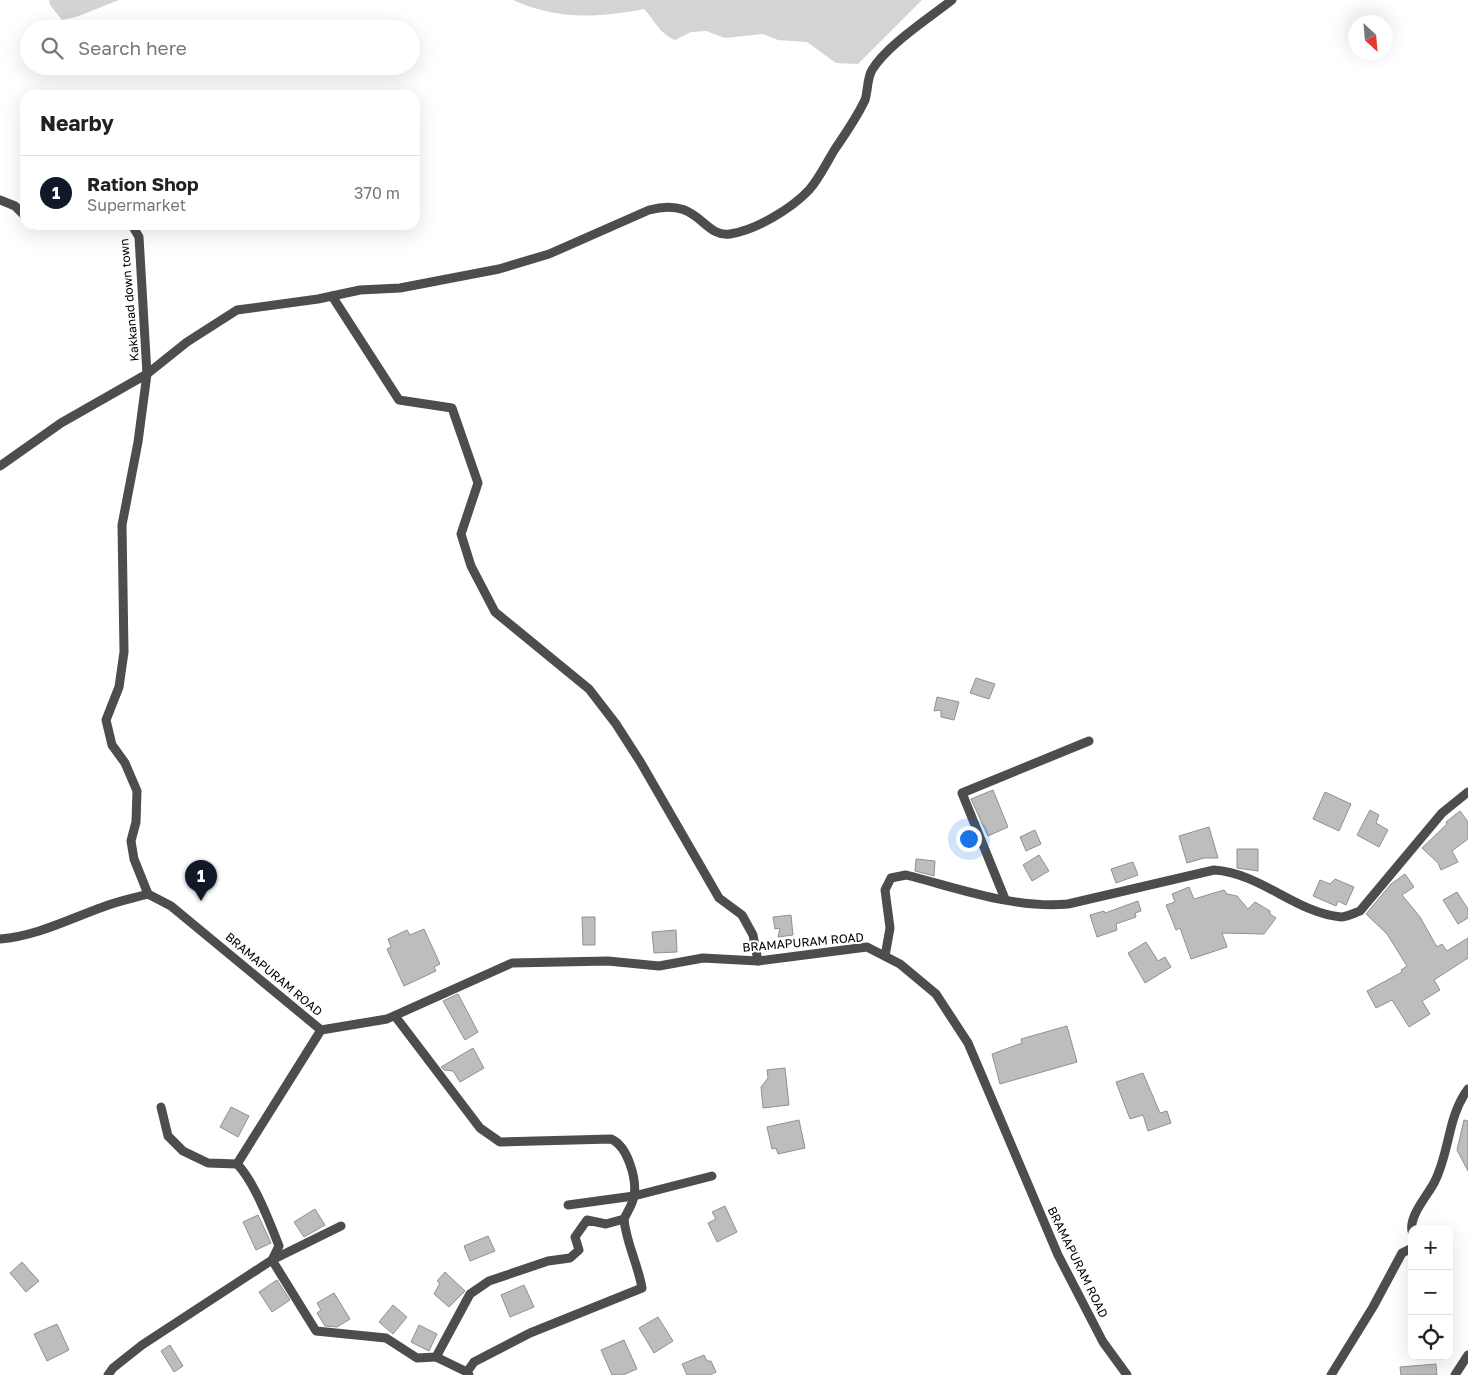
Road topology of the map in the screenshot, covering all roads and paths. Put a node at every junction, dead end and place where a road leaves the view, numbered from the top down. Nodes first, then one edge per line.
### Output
1 (952, 0) edge
2 (0, 200) edge
3 (20, 211) edge
4 (134, 230) edge
5 (332, 296) junction
6 (147, 374) junction
7 (0, 466) edge
8 (1089, 741) dead end
9 (1468, 792) edge
10 (148, 894) junction
11 (1005, 899) junction
12 (0, 940) edge
13 (885, 956) junction
14 (758, 960) junction
15 (395, 1016) junction
16 (321, 1030) junction
17 (1468, 1089) edge
18 (161, 1107) dead end
19 (237, 1164) junction
20 (712, 1176) dead end
21 (634, 1196) junction
22 (568, 1205) dead end
23 (624, 1219) junction
24 (1411, 1225) edge
25 (341, 1226) dead end
26 (1408, 1250) edge
27 (272, 1260) junction
28 (1468, 1355) edge
29 (436, 1357) junction
30 (468, 1374) edge
31 (108, 1375) edge
32 (1127, 1375) edge
33 (1331, 1375) edge
34 (1455, 1375) edge

1 - 5 street
2 - 3 street
4 - 6 street, Kakkanad down town
5 - 6 street
5 - 14 street
6 - 7 street
6 - 10 street, Kakkanad down town
8 - 11 street
9 - 11 street
10 - 12 street
10 - 16 street, BRAMAPURAM ROAD
11 - 13 street
13 - 14 street, BRAMAPURAM ROAD
13 - 32 street, BRAMAPURAM ROAD
14 - 15 street, BRAMAPURAM ROAD
15 - 16 street, BRAMAPURAM ROAD
15 - 21 street
16 - 19 street
17 - 24 street
18 - 19 street
19 - 27 street
20 - 21 street
21 - 22 street
21 - 23 street
23 - 29 street
23 - 30 street
25 - 27 street
26 - 33 street
27 - 29 street
27 - 31 street
28 - 34 street
29 - 30 street

